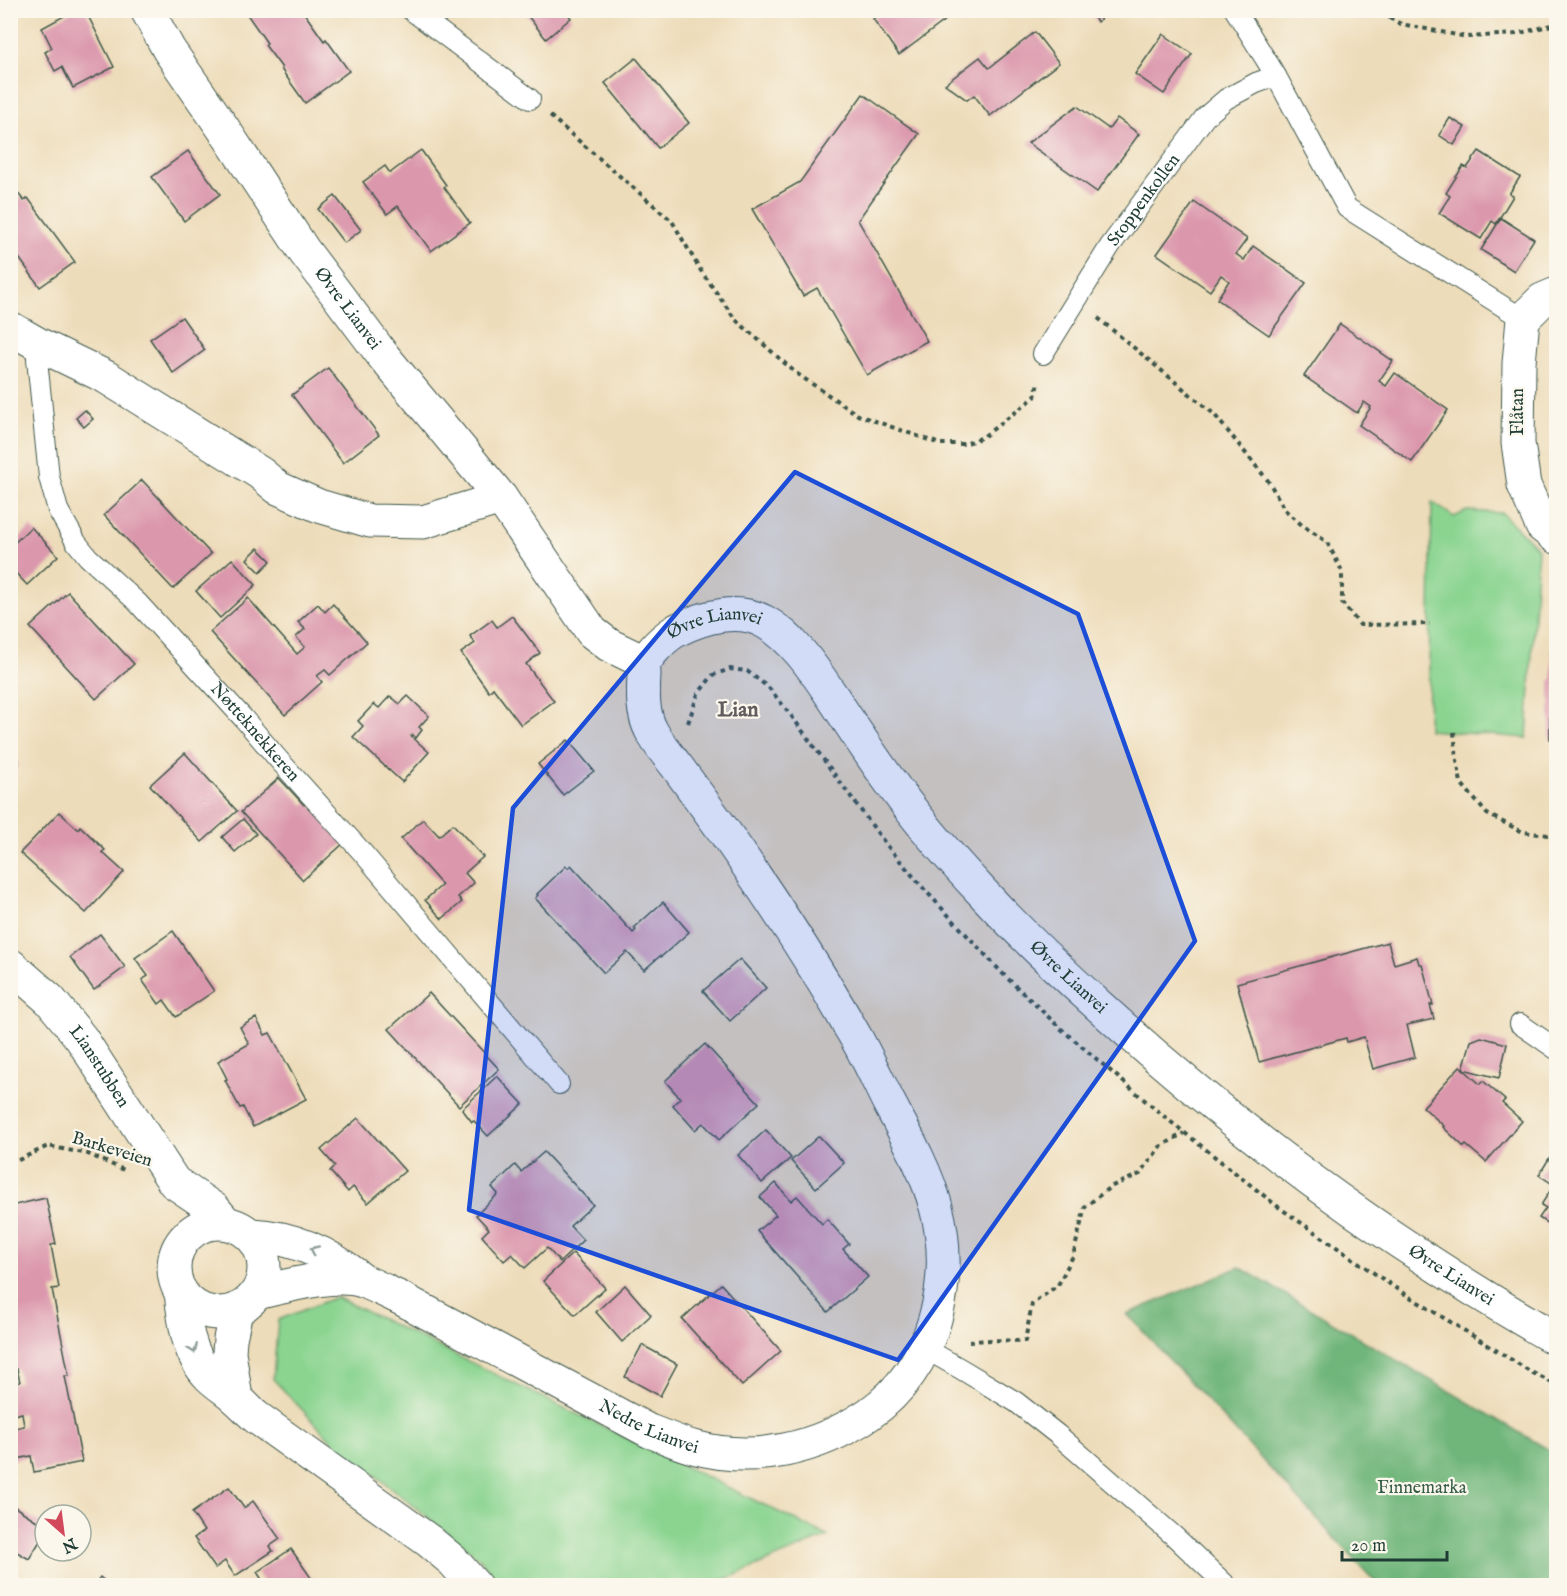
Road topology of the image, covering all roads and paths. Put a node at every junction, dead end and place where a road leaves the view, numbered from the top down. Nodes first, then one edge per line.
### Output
1 (147, 10) edge
2 (411, 10) edge
3 (1235, 10) edge
4 (1373, 10) edge
5 (1557, 24) edge
6 (1276, 76) junction
7 (530, 99) joint
8 (1557, 294) edge
9 (1076, 300) junction
10 (1523, 319) junction
11 (24, 336) edge
12 (1043, 354) joint
13 (501, 498) junction
14 (1557, 537) edge
15 (1430, 624) dead end
16 (644, 662) junction
17 (1454, 732) dead end
18 (1557, 836) edge
19 (10, 965) edge
20 (1520, 1024) dead end
21 (1557, 1049) edge
22 (559, 1084) dead end
23 (1184, 1133) dead end
24 (10, 1164) edge
25 (174, 1182) junction
26 (239, 1229) junction
27 (177, 1251) junction
28 (363, 1281) junction
29 (181, 1292) junction
30 (247, 1302) junction
31 (1557, 1339) edge
32 (933, 1353) junction
33 (236, 1398) junction
34 (475, 1586) edge
35 (1227, 1586) edge

1 - 13 street, Øvre Lianvei
2 - 7 lane
3 - 6 lane
4 - 5 path
6 - 9 lane, Stoppenkollen
6 - 10 lane
7 - 12 path
8 - 10 street
9 - 12 lane, Stoppenkollen
9 - 15 path
10 - 14 street, Flåtan
11 - 13 street, Nøtteknekkeren
11 - 22 lane, Nøtteknekkeren
13 - 16 street, Øvre Lianvei
16 - 31 street, Øvre Lianvei
16 - 32 street
17 - 18 path
19 - 25 street, Lianstubben
20 - 21 lane
23 - 32 path
24 - 25 path, Barkeveien
25 - 26 street, Lianstubben
25 - 27 street
26 - 27 street
28 -> 26 street, Nedre Lianvei
26 - 30 street
27 - 29 street
28 - 30 street, Nedre Lianvei
28 - 32 street, Nedre Lianvei
29 - 30 street
29 -> 33 street
30 - 33 street
32 - 35 lane
33 - 34 street

